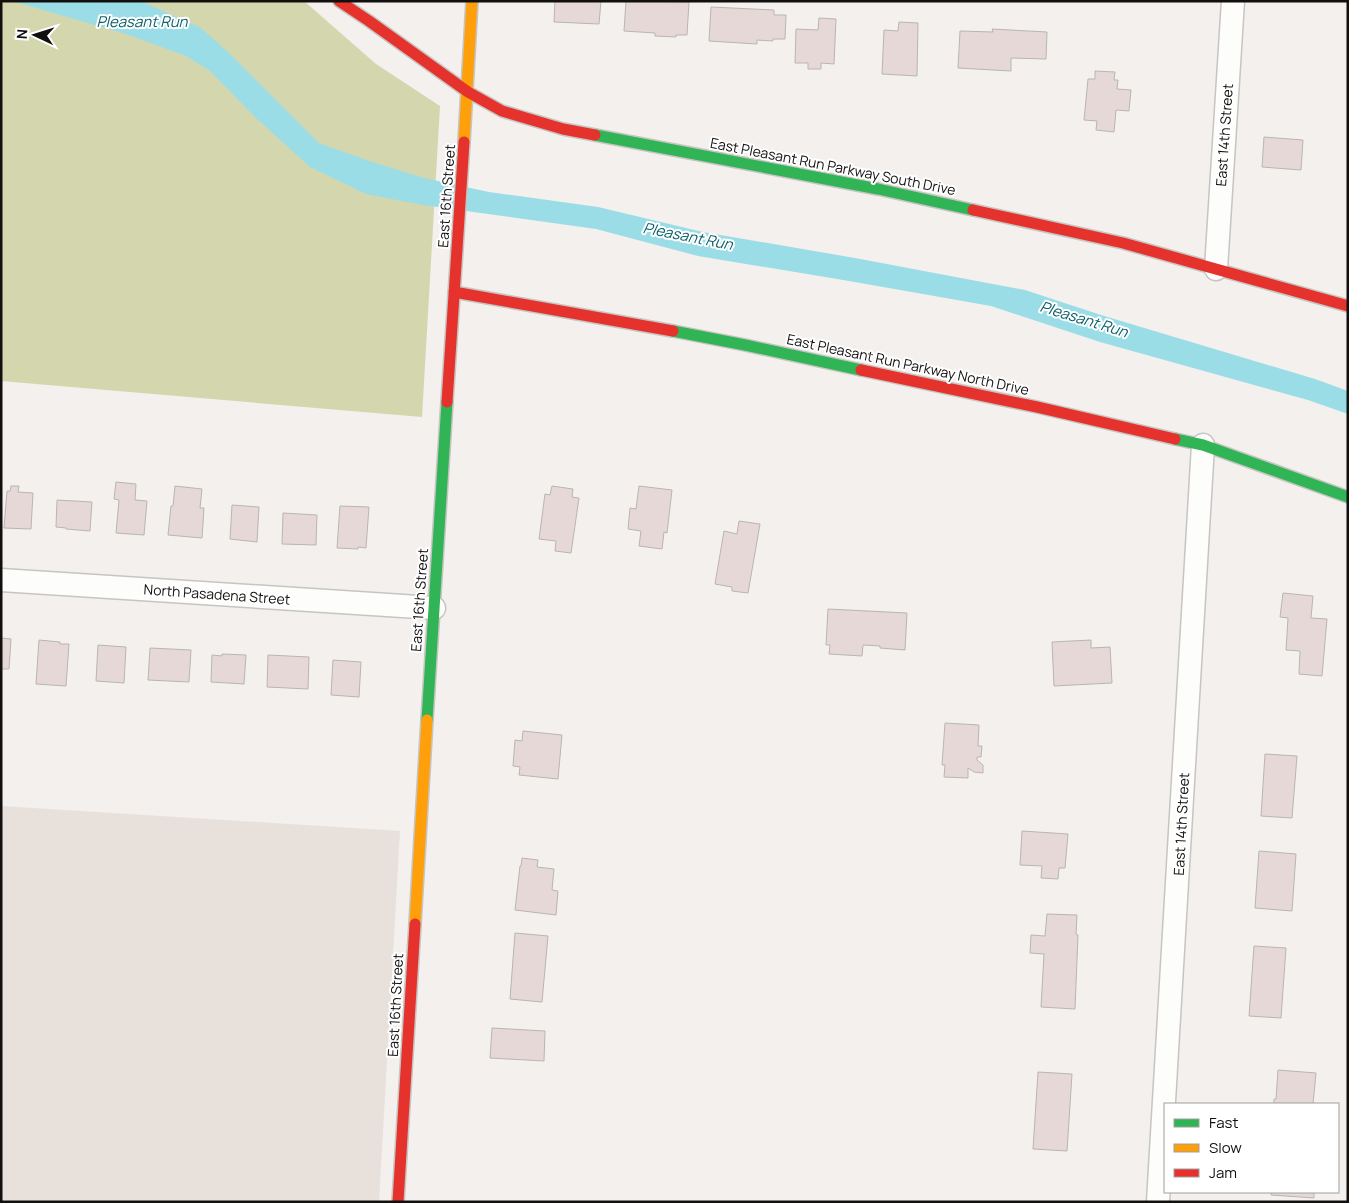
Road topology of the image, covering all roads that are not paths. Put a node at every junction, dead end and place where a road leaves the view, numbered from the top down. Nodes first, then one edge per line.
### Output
1 (339, 1) edge
2 (472, 1) edge
3 (1233, 1) edge
4 (468, 92) junction
5 (1216, 269) junction
6 (454, 292) junction
7 (1348, 306) edge
8 (1203, 445) junction
9 (1348, 497) edge
10 (1, 580) edge
11 (434, 608) junction
12 (398, 1202) edge
13 (1158, 1202) edge

1 - 4 street, East Pleasant Run Parkway South Drive
2 - 4 street, East 16th Street
3 - 5 street, East 14th Street
4 - 5 street, East Pleasant Run Parkway South Drive
4 - 6 street, East 16th Street
5 - 7 street, East Pleasant Run Parkway South Drive
6 - 8 street, East Pleasant Run Parkway North Drive
6 - 11 street, East 16th Street
8 - 9 street, East Pleasant Run Parkway North Drive
8 - 13 street, East 14th Street
10 - 11 street, North Pasadena Street
11 - 12 street, East 16th Street

